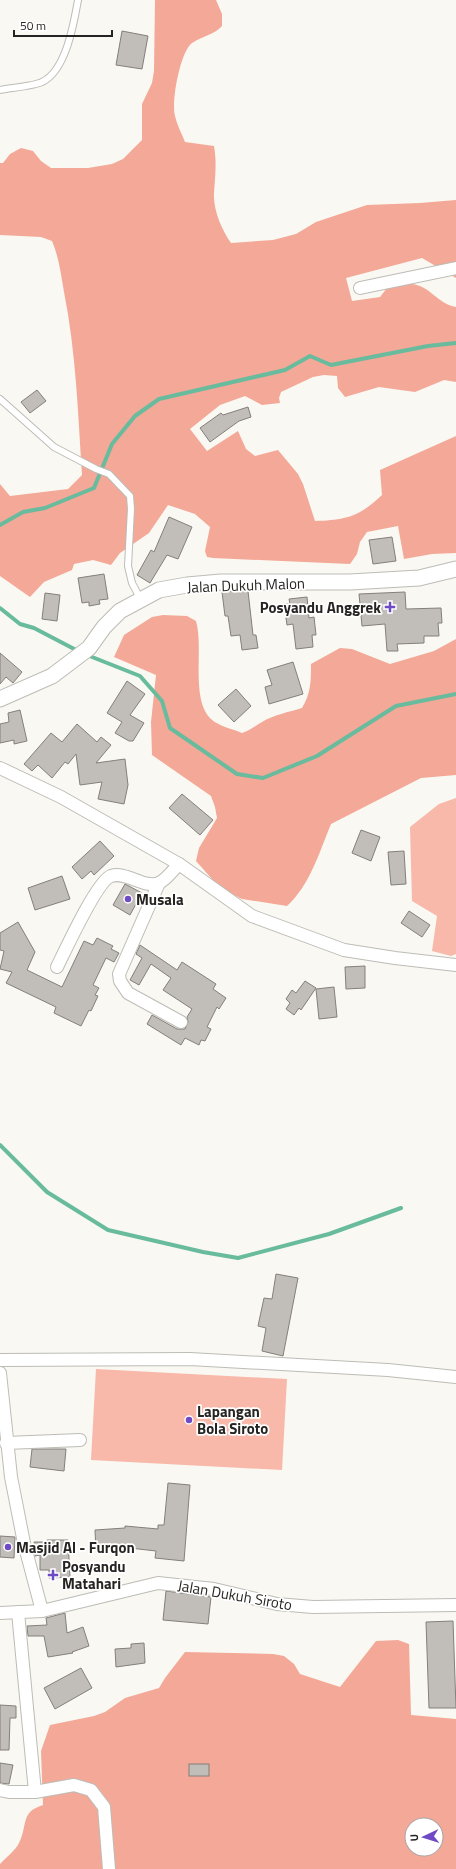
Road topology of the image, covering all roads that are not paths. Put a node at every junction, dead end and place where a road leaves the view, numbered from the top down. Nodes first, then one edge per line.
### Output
1 (78, 0) edge
2 (0, 90) edge
3 (456, 268) edge
4 (360, 288) dead end
5 (0, 399) edge
6 (456, 569) edge
7 (141, 600) junction
8 (0, 699) edge
9 (0, 768) edge
10 (179, 864) junction
11 (159, 883) junction
12 (456, 965) edge
13 (57, 967) dead end
14 (181, 1022) dead end
15 (0, 1360) edge
16 (0, 1373) edge
17 (456, 1377) edge
18 (80, 1440) dead end
19 (6, 1443) junction
20 (456, 1605) edge
21 (42, 1611) junction
22 (18, 1612) junction
23 (0, 1613) edge
24 (0, 1790) edge
25 (35, 1792) junction
26 (109, 1869) edge

1 - 2 lane
3 - 4 street
5 - 7 lane
6 - 7 street, Jalan Dukuh Malon
7 - 8 street, Jalan Dukuh Malon
9 - 10 street
10 - 11 street
10 - 12 street
11 - 13 street
11 - 14 street
15 - 17 street
16 - 19 street
18 - 19 street
19 - 21 street
20 - 21 street, Jalan Dukuh Siroto
21 - 22 street, Jalan Dukuh Siroto
22 - 23 street, Jalan Dukuh Siroto
22 - 25 street
24 - 25 street
25 - 26 street

